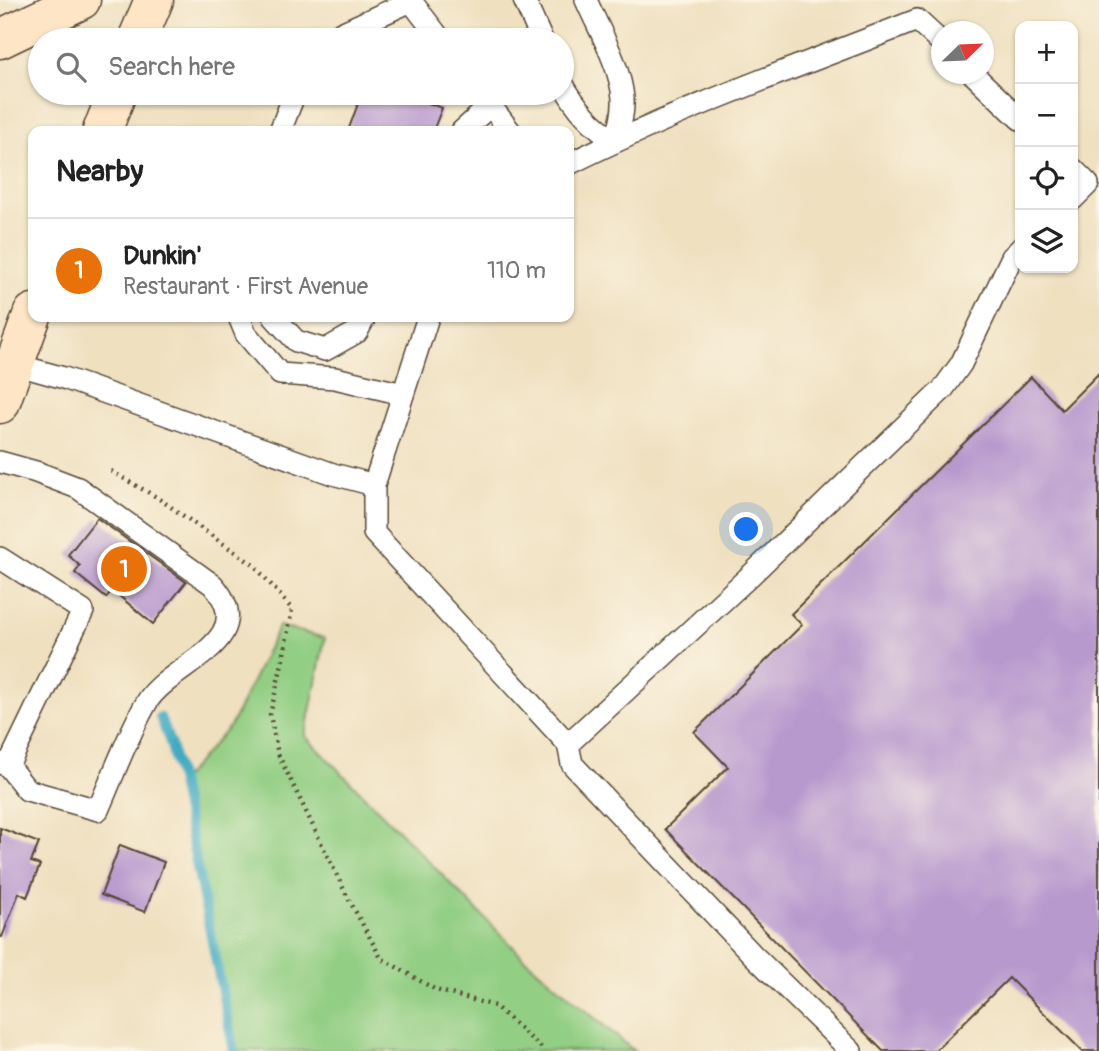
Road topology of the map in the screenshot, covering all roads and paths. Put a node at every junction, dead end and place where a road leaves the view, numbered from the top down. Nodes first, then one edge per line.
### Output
1 (81, 0) edge
2 (154, 0) edge
3 (524, 0) edge
4 (586, 0) edge
5 (142, 28) edge
6 (352, 28) edge
7 (432, 28) edge
8 (535, 28) edge
9 (931, 33) edge
10 (0, 39) edge
11 (983, 84) edge
12 (574, 101) edge
13 (112, 105) edge
14 (290, 105) edge
15 (482, 105) edge
16 (490, 105) edge
17 (1015, 114) edge
18 (104, 126) edge
19 (282, 126) edge
20 (466, 126) edge
21 (506, 126) edge
22 (616, 141) junction
23 (574, 162) edge
24 (1015, 254) edge
25 (30, 322) edge
26 (241, 322) edge
27 (279, 322) edge
28 (362, 322) edge
29 (426, 322) edge
30 (14, 364) junction
31 (403, 394) junction
32 (0, 404) edge
33 (0, 462) edge
34 (105, 468) dead end
35 (374, 485) junction
36 (0, 558) edge
37 (568, 744) junction
38 (4, 764) edge
39 (545, 1051) edge
40 (851, 1051) edge

1 - 10 main road
2 - 5 main road
3 - 8 lane
4 - 22 lane
6 - 7 lane
9 - 22 lane
11 - 17 lane
12 - 22 lane
13 - 18 main road
14 - 19 lane
15 - 20 lane
16 - 21 lane
22 - 23 lane
24 - 37 lane
25 - 30 main road
26 - 31 lane
27 - 28 lane
29 - 31 lane
30 - 32 main road
30 - 35 lane
31 - 35 lane
33 - 38 lane
34 - 39 path
35 - 37 lane
36 - 38 lane
37 - 40 lane

